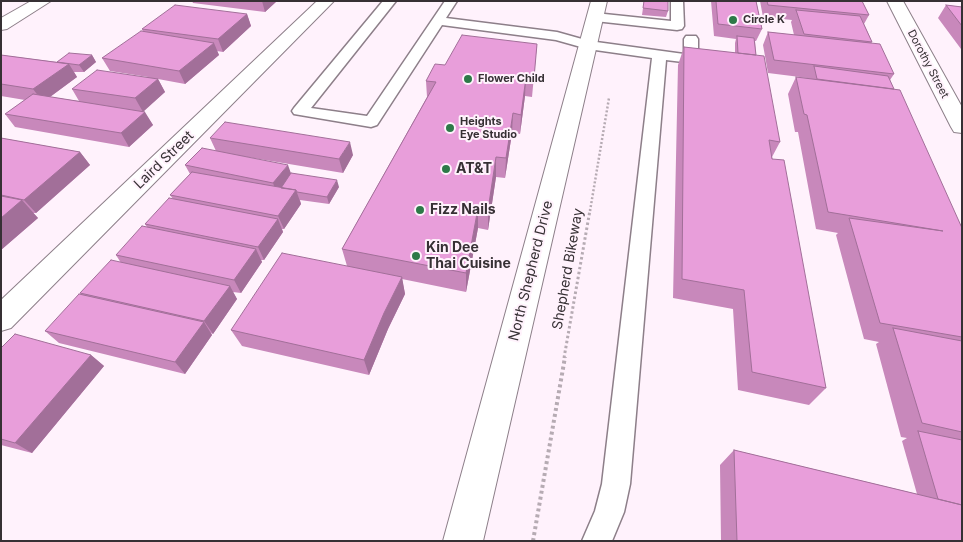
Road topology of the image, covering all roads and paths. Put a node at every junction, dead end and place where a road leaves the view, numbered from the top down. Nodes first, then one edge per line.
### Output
1 (43, 1) edge
2 (326, 1) edge
3 (390, 1) edge
4 (451, 1) edge
5 (895, 1) edge
6 (674, 6) edge
7 (597, 9) edge
8 (439, 21) junction
9 (1, 25) edge
10 (691, 39) dead end
11 (588, 45) junction
12 (618, 49) junction
13 (659, 55) junction
14 (962, 127) edge
15 (1, 319) edge
16 (463, 541) edge
17 (533, 541) edge
18 (597, 541) edge

1 - 9 street
2 - 15 street, Laird Street
3 - 8 lane
4 - 8 lane
5 - 14 street, Dorothy Street
6 - 7 lane
7 - 11 street, North Shepherd Drive
8 - 11 lane
10 - 13 lane
11 - 12 lane
11 - 16 street, North Shepherd Drive
12 - 13 lane
12 - 17 path, Shepherd Bikeway
13 - 18 lane

